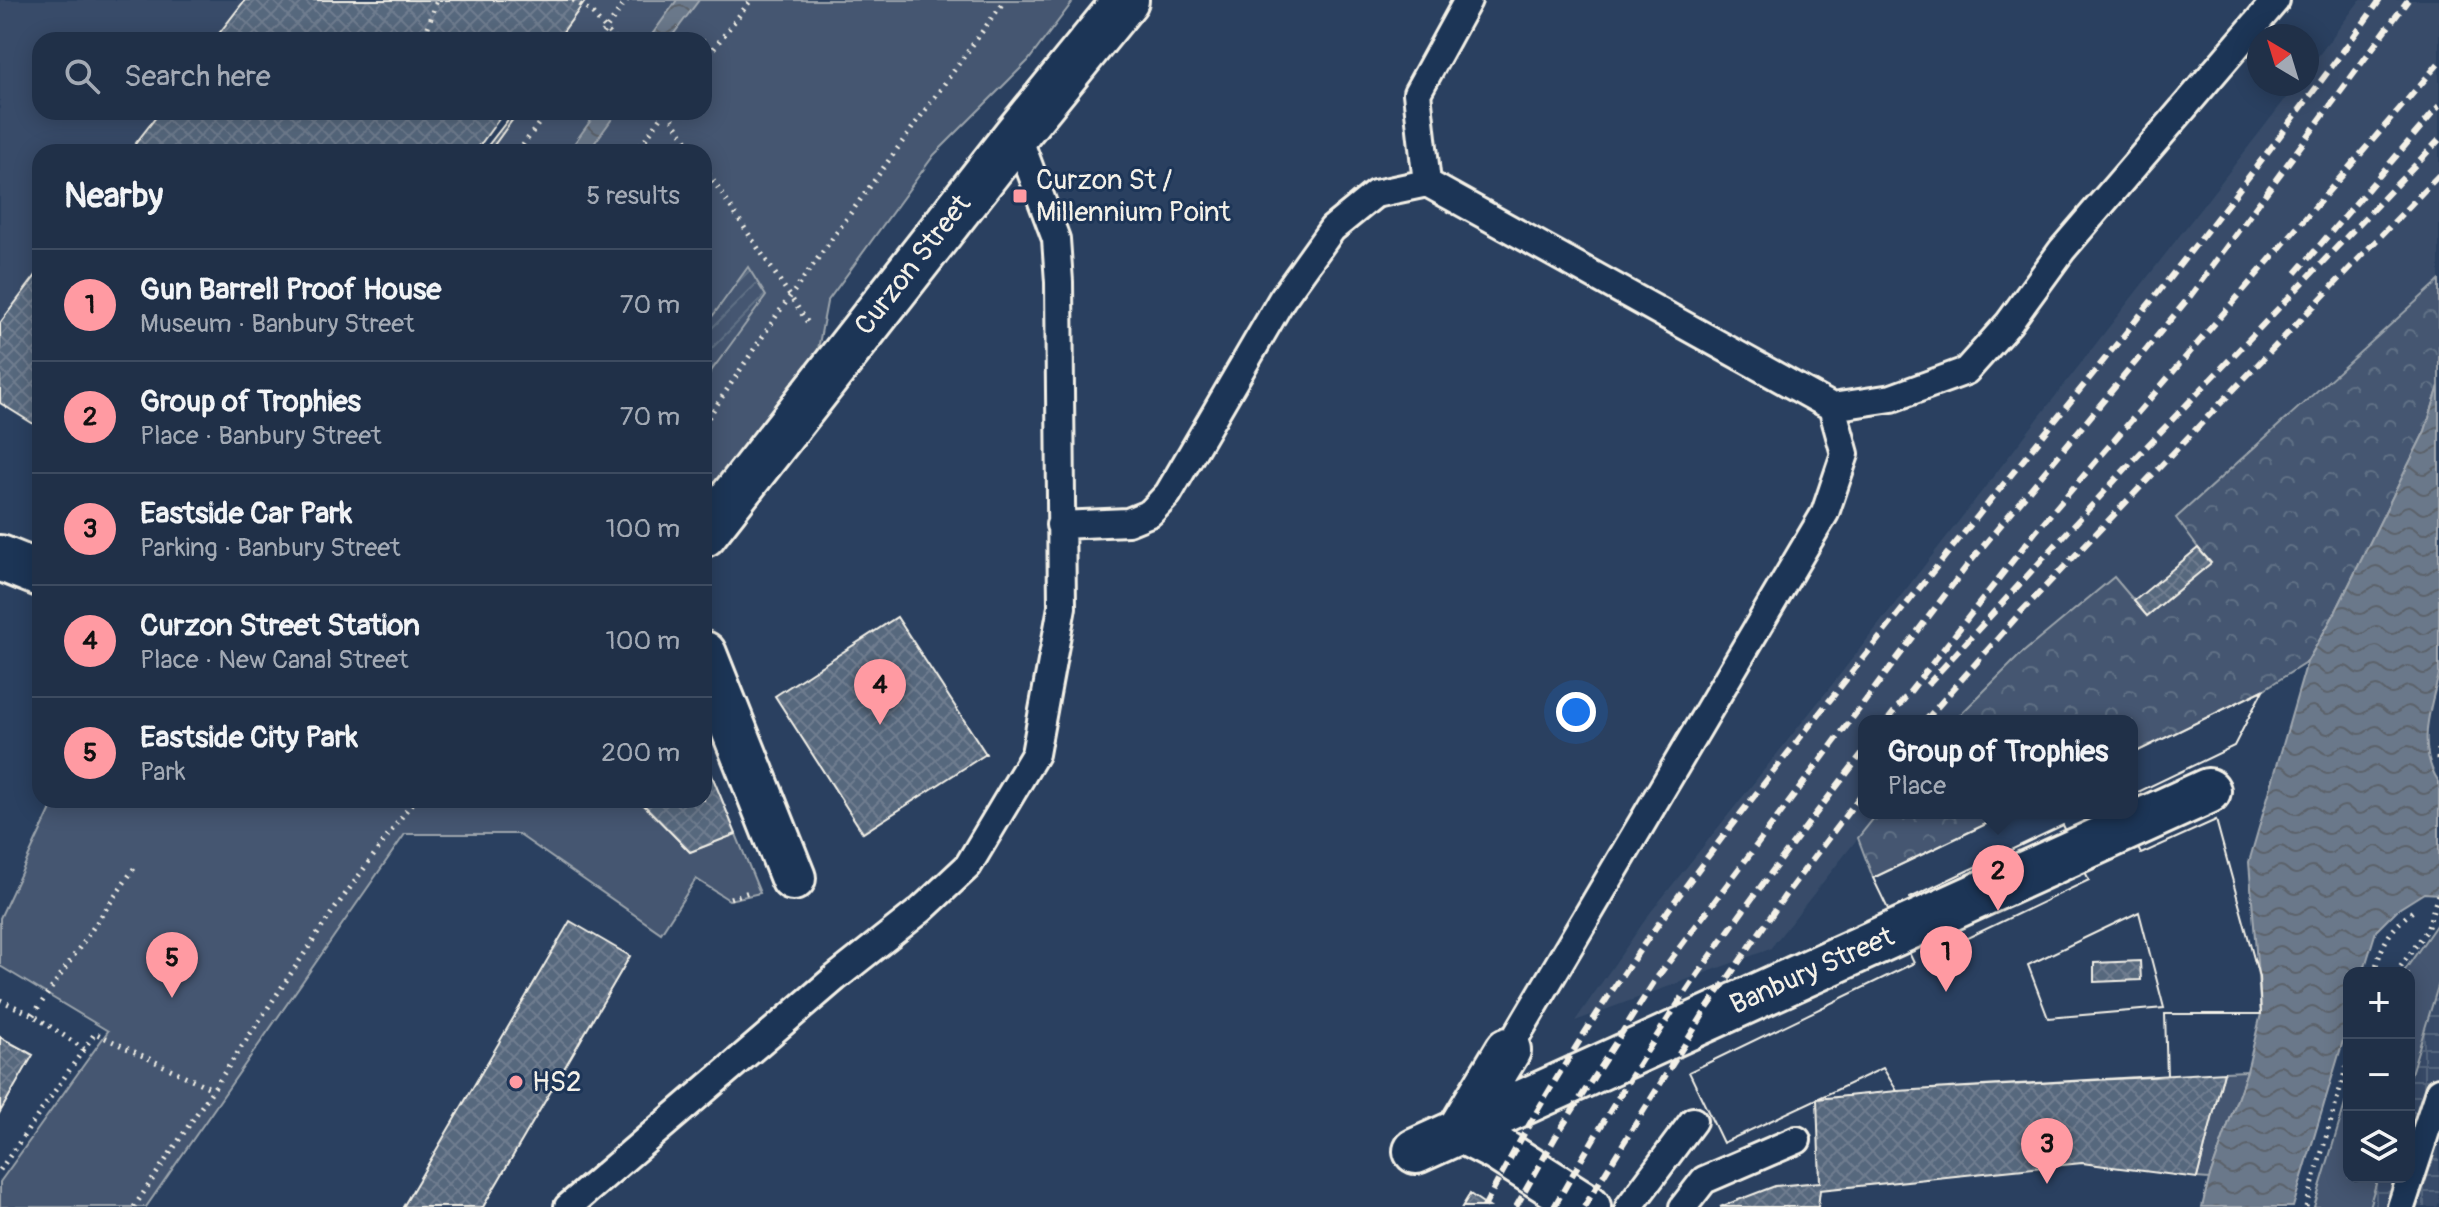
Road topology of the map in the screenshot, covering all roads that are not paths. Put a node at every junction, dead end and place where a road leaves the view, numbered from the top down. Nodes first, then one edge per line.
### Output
1 (1126, 0) edge
2 (1468, 0) edge
3 (2276, 0) edge
4 (1017, 134) junction
5 (1427, 183) junction
6 (1832, 407) junction
7 (712, 524) edge
8 (1060, 525) junction
9 (0, 558) edge
10 (32, 571) edge
11 (712, 674) edge
12 (2208, 791) dead end
13 (793, 878) dead end
14 (1508, 1050) joint
15 (2439, 1091) edge
16 (1693, 1121) dead end
17 (1460, 1130) junction
18 (1797, 1140) dead end
19 (1416, 1151) dead end
20 (568, 1207) edge
21 (1588, 1207) edge
22 (1629, 1207) edge
23 (1683, 1207) edge
24 (2401, 1207) edge

1 - 4 street, Curzon Street
2 - 5 lane
3 - 6 lane
4 - 7 street, Curzon Street
4 - 8 lane
5 - 6 lane
5 - 8 lane
6 - 14 lane
8 - 20 lane
9 - 10 street
11 - 13 street
12 - 17 street, Banbury Street
14 - 17 street
15 - 24 lane
16 - 22 lane
17 - 19 street, Banbury Street
17 - 21 street
18 - 23 lane

